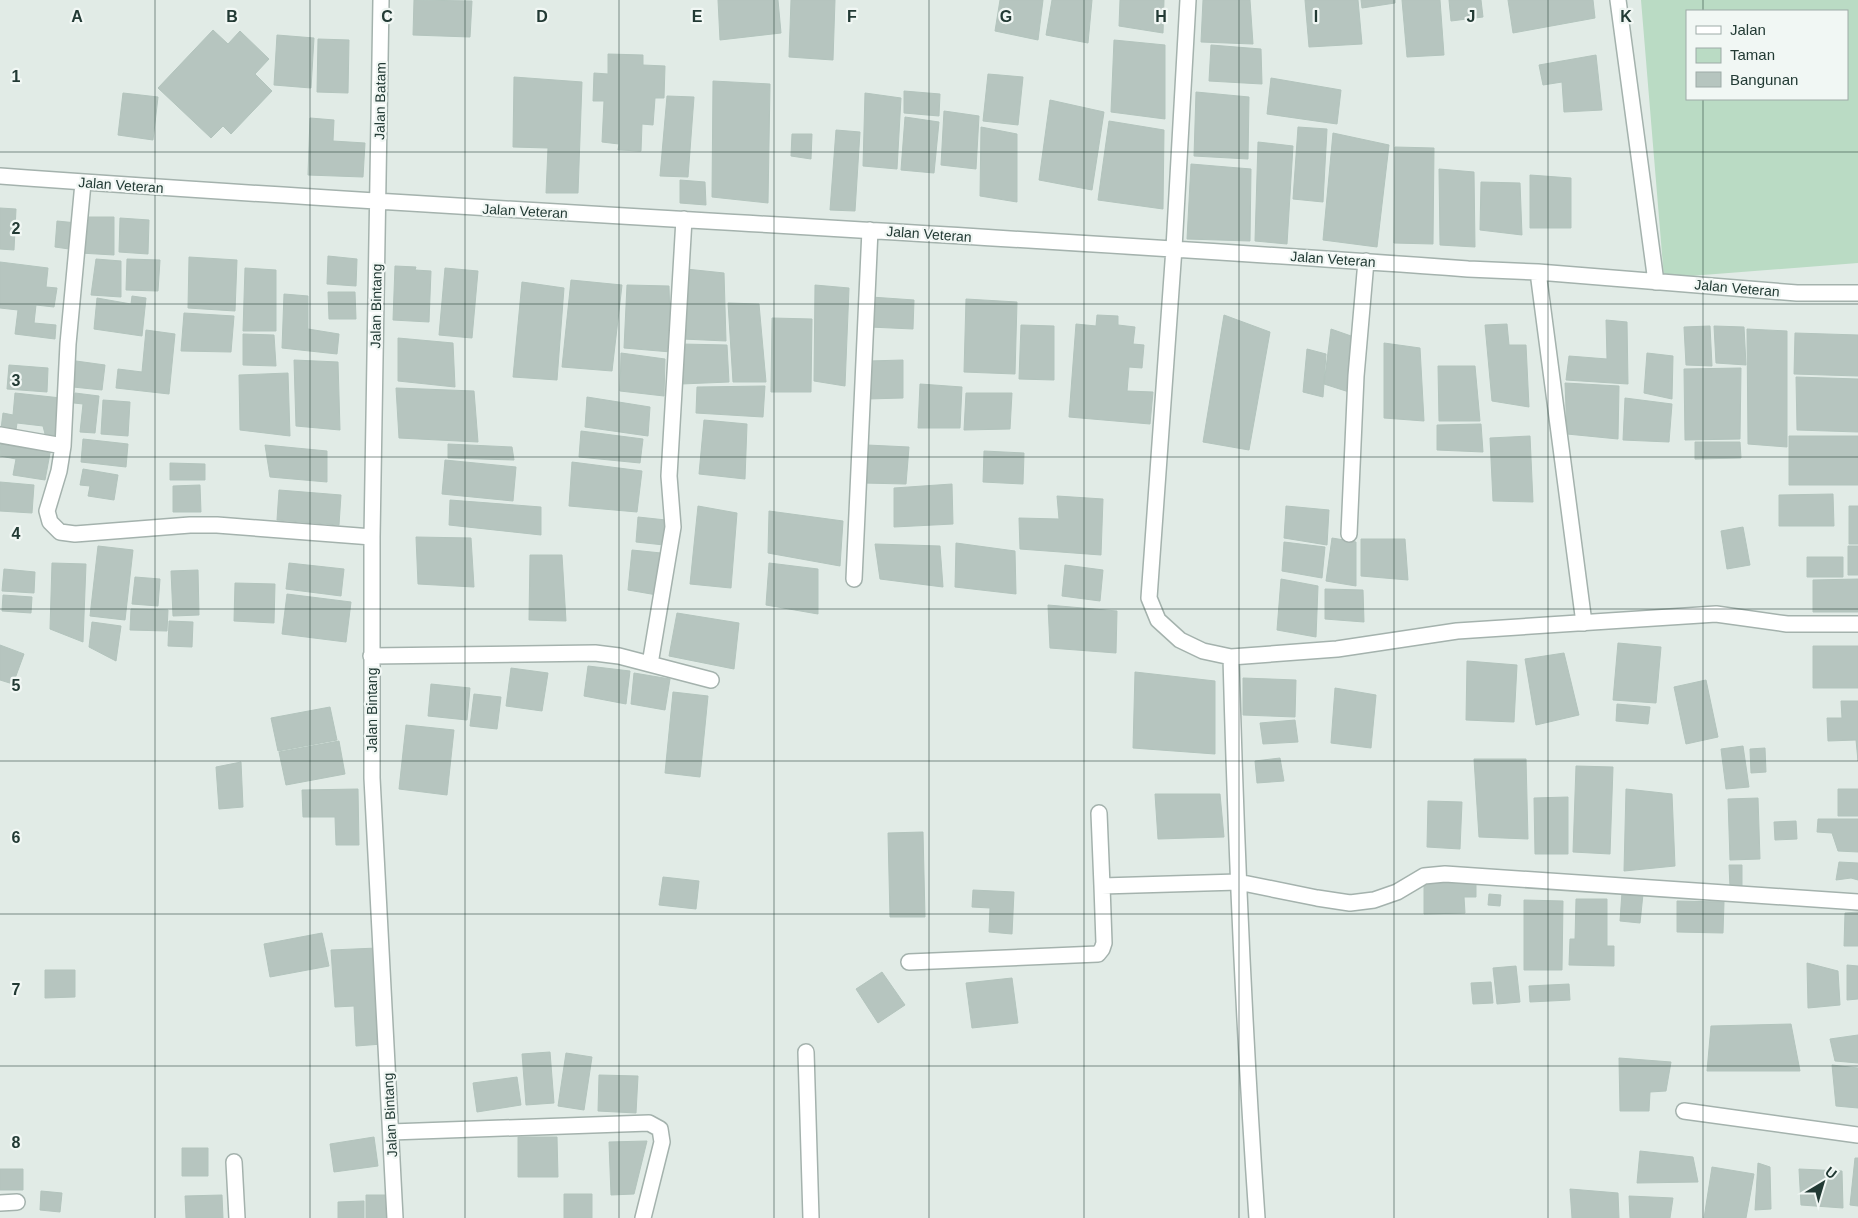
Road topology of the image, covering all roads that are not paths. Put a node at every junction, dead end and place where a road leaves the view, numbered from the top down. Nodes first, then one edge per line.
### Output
1 (381, 0) edge
2 (1188, 0) edge
3 (1618, 0) edge
4 (0, 176) edge
5 (83, 183) junction
6 (378, 202) junction
7 (684, 220) junction
8 (870, 230) junction
9 (1174, 248) junction
10 (1366, 262) junction
11 (1538, 272) junction
12 (1656, 282) junction
13 (1858, 293) edge
14 (0, 435) edge
15 (63, 446) junction
16 (1349, 534) dead end
17 (372, 536) junction
18 (854, 579) dead end
19 (1584, 623) junction
20 (1858, 624) edge
21 (371, 656) junction
22 (1231, 657) junction
23 (650, 664) junction
24 (711, 680) dead end
25 (1100, 813) dead end
26 (1238, 882) junction
27 (1102, 886) junction
28 (1858, 902) edge
29 (909, 962) dead end
30 (806, 1052) dead end
31 (1684, 1111) dead end
32 (391, 1132) junction
33 (1858, 1134) edge
34 (234, 1162) dead end
35 (0, 1202) edge
36 (17, 1202) dead end
37 (237, 1218) edge
38 (395, 1218) edge
39 (643, 1218) edge
40 (811, 1218) edge
41 (1257, 1218) edge

1 - 6 street, Jalan Batam
2 - 9 street
3 - 12 street
4 - 5 street, Jalan Veteran
5 - 6 street, Jalan Veteran
5 - 15 street
6 - 7 street, Jalan Veteran
6 - 17 street, Jalan Bintang
7 - 8 street, Jalan Veteran
7 - 23 street
8 - 9 street, Jalan Veteran
8 - 18 street
9 - 10 street, Jalan Veteran
9 - 22 street
10 - 11 street, Jalan Veteran
10 - 16 street
11 - 12 street, Jalan Veteran
11 - 19 street
12 - 13 street, Jalan Veteran
14 - 15 street
15 - 17 street
17 - 21 street, Jalan Bintang
19 - 20 street
19 - 22 street
21 - 23 street
21 - 32 street, Jalan Bintang
22 - 26 street
23 - 24 street
25 - 27 street
26 - 27 street
26 - 28 street
26 - 41 street
27 - 29 street
30 - 40 street
31 - 33 street
32 - 38 street, Jalan Bintang
32 - 39 street
34 - 37 street
35 - 36 street

